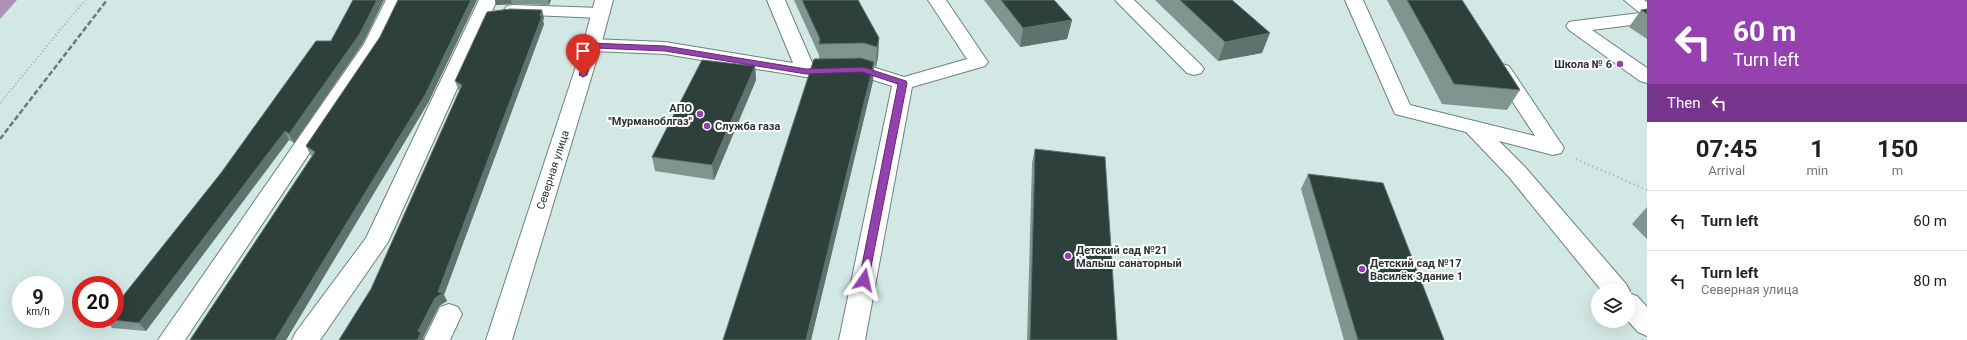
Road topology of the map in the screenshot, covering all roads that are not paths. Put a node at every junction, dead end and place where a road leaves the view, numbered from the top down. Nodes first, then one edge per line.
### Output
1 (395, 0) edge
2 (776, 0) edge
3 (937, 0) edge
4 (1124, 0) edge
5 (1354, 0) edge
6 (1633, 0) edge
7 (603, 6) edge
8 (485, 7) edge
9 (1647, 10) edge
10 (1647, 18) edge
11 (592, 45) junction
12 (1494, 58) edge
13 (1194, 69) dead end
14 (806, 71) junction
15 (1647, 77) edge
16 (903, 83) junction
17 (1474, 128) junction
18 (1611, 284) edge
19 (1635, 311) edge
20 (450, 314) dead end
21 (1647, 325) edge
22 (171, 340) edge
23 (305, 340) edge
24 (437, 340) edge
25 (499, 340) edge
26 (852, 340) edge

1 - 22 main road
2 - 14 main road
3 - 16 main road
4 - 13 main road
5 - 17 main road
6 - 9 main road
7 - 8 main road
7 - 11 main road, Северная улица
8 - 23 main road
10 - 15 main road
11 - 14 main road
11 - 25 main road, Северная улица
12 - 17 main road
14 - 16 main road
16 - 26 main road
17 - 18 main road
19 - 21 main road
20 - 24 main road

